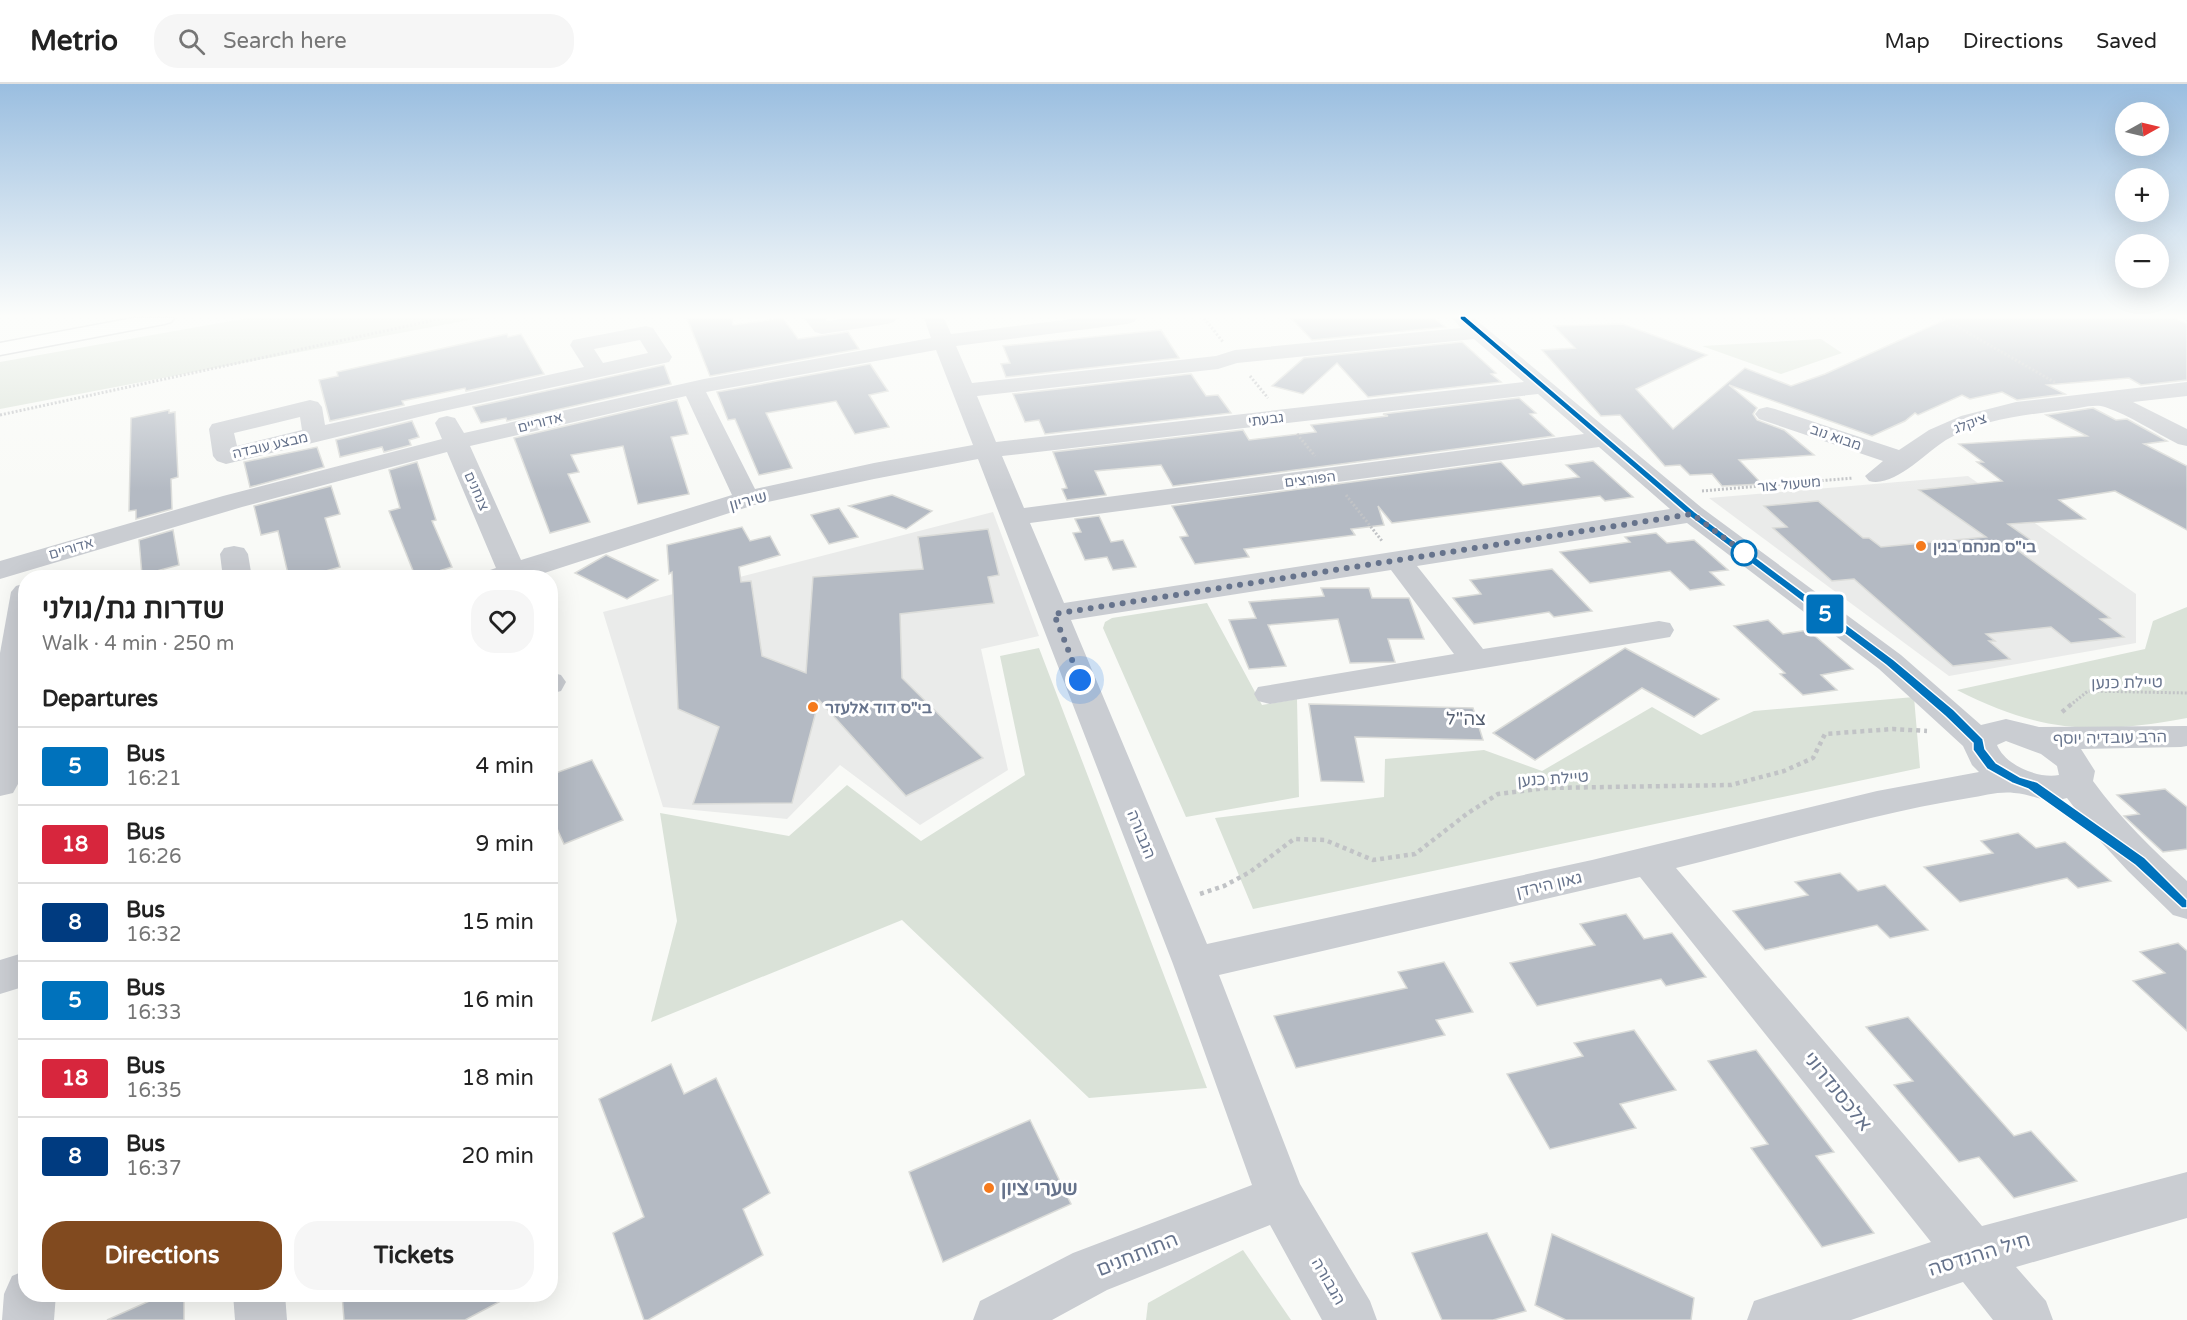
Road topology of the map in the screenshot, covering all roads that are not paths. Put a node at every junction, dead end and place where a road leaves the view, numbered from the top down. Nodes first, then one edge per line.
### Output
1 (571, 376) edge
2 (744, 376) edge
3 (958, 376) edge
4 (1098, 376) edge
5 (1530, 376) edge
6 (1543, 387) junction
7 (693, 388) junction
8 (2187, 389) edge
9 (964, 391) junction
10 (2096, 399) junction
11 (439, 405) junction
12 (1767, 414) dead end
13 (315, 434) dead end
14 (1604, 439) junction
15 (2187, 439) edge
16 (456, 442) junction
17 (988, 450) junction
18 (1904, 460) junction
19 (1878, 476) road end
20 (747, 499) junction
21 (1692, 514) junction
22 (1015, 517) junction
23 (102, 540) junction
24 (1398, 560) junction
25 (0, 570) edge
26 (42, 570) edge
27 (46, 570) edge
28 (59, 570) edge
29 (69, 570) edge
30 (505, 570) edge
31 (526, 570) edge
32 (18, 578) edge
33 (1054, 614) junction
34 (1659, 630) dead end
35 (18, 638) edge
36 (1475, 660) junction
37 (1890, 662) junction
38 (1270, 693) dead end
39 (2030, 735) junction
40 (2184, 735) edge
41 (1979, 746) junction
42 (2076, 776) junction
43 (2024, 783) junction
44 (0, 784) edge
45 (1902, 797) junction
46 (1649, 862) junction
47 (2140, 862) junction
48 (2187, 904) edge
49 (1194, 964) junction
50 (18, 971) edge
51 (0, 977) edge
52 (2187, 1195) edge
53 (1281, 1197) junction
54 (1972, 1254) junction
55 (29, 1302) edge
56 (260, 1302) edge
57 (28, 1320) edge
58 (261, 1320) edge
59 (999, 1320) edge
60 (1351, 1320) edge
61 (1773, 1320) edge
62 (2027, 1320) edge

1 - 11 street, מבצע עובדה
2 - 7 street, אדוריים
3 - 9 street, הגבורה
4 - 9 street
5 - 6 street
6 - 14 street
6 - 17 street, גבעתי
7 - 16 street, אדוריים
7 - 20 street
8 - 10 street, ציקלג
9 - 17 street, הגבורה
10 - 15 street
10 - 18 street, ציקלג
11 - 13 street, מבצע עובדה
11 - 16 street, צנחנים
12 - 18 street, מבוא נוב
14 - 21 street
14 - 22 street, הפורצים
16 - 23 street, אדוריים
16 - 30 street, צנחנים
17 - 20 street, שיריון
17 - 22 street, הגבורה
18 - 19 street
20 - 31 street, שיריון
21 - 24 street
21 - 37 street
22 - 33 street, הגבורה
23 - 27 street, אדוריים
23 - 29 street
24 - 33 street
24 - 36 street
25 - 32 street, אדוריים
26 - 28 street
33 - 49 street, הגבורה
34 - 36 street
35 - 44 street
36 - 38 street
37 - 39 street
37 - 41 street
39 - 40 street, הרב עובדיה יוסף
39 - 41 street, הרב עובדיה יוסף
39 - 42 street
40 - 42 street, הרב עובדיה יוסף
41 - 43 street
41 - 45 street, גאון הירדן
42 - 43 street, הרב עובדיה יוסף
42 - 47 street
43 - 45 street, גאון הירדן
43 - 47 street
45 - 46 street, גאון הירדן
46 - 49 street, גאון הירדן
46 - 54 street, אלכסנדרוני
47 - 48 street
49 - 53 street, הגבורה
50 - 51 street
52 - 54 street, חיל ההנדסה
53 - 59 street, התותחנים
53 - 60 street, הגבורה
54 - 61 street, חיל ההנדסה
54 - 62 street, אלכסנדרוני
55 - 57 street
56 - 58 street

